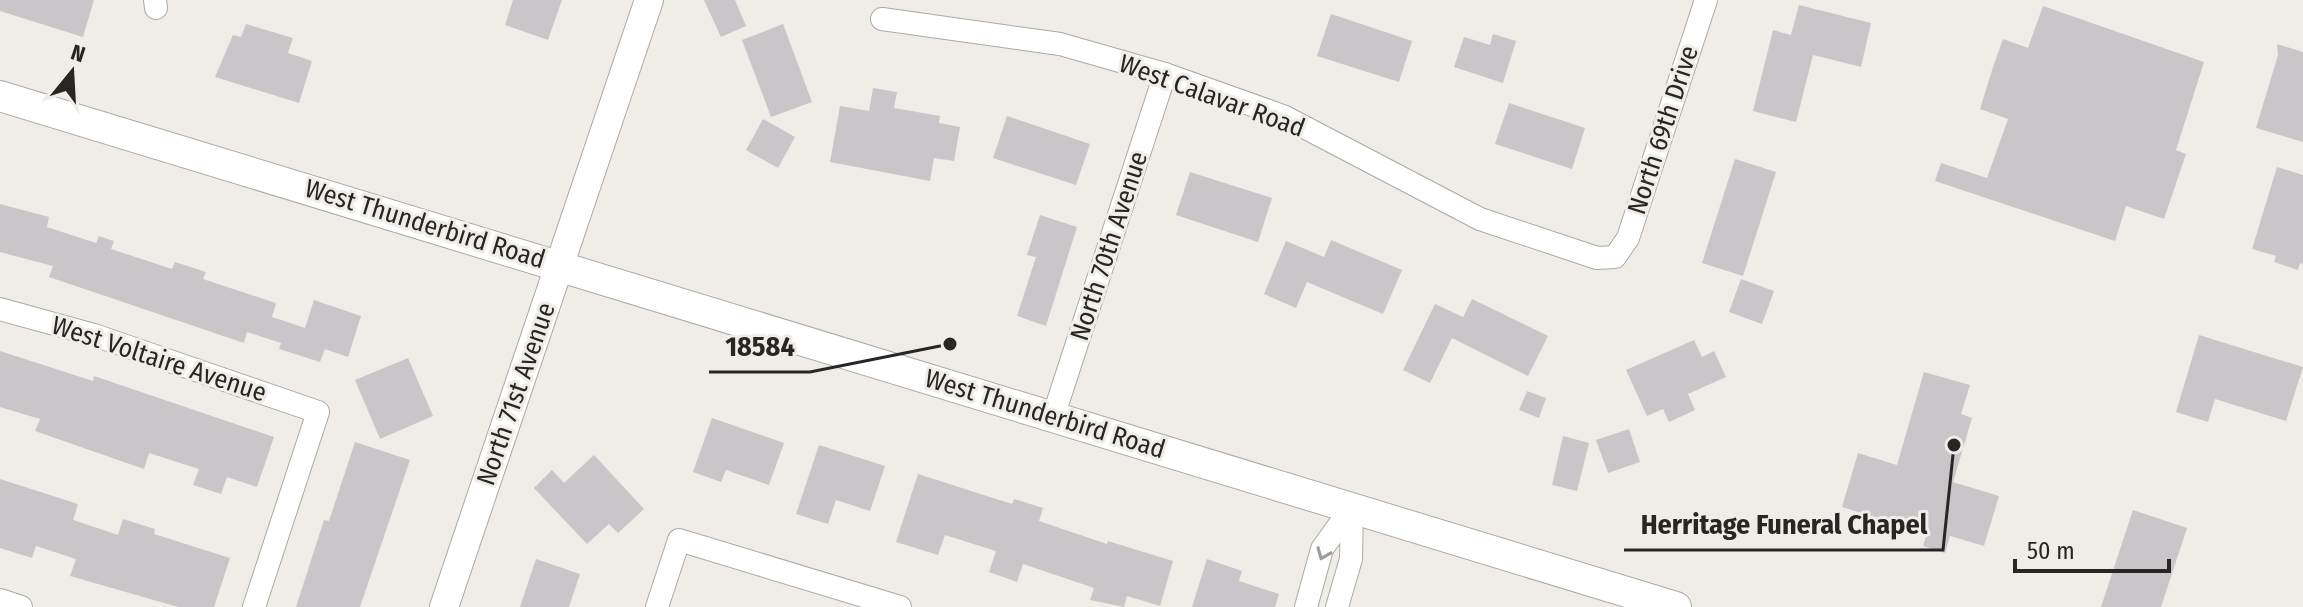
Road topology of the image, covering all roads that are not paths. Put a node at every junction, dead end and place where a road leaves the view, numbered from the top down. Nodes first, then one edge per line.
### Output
1 (649, 0) edge
2 (1706, 0) edge
3 (882, 19) dead end
4 (1165, 74) junction
5 (0, 96) edge
6 (1615, 257) joint
7 (560, 265) junction
8 (0, 309) edge
9 (1053, 417) junction
10 (1352, 507) junction
11 (0, 600) edge
12 (21, 607) edge
13 (254, 607) edge
14 (444, 607) edge
15 (657, 607) edge
16 (900, 607) edge
17 (1306, 607) edge
18 (1337, 607) edge
19 (1676, 607) edge

1 - 7 street, North 71st Avenue
2 - 6 street, North 69th Drive
3 - 4 street, West Calavar Road
4 - 6 street, West Calavar Road
4 - 9 street, North 70th Avenue
5 - 7 main road, West Thunderbird Road
7 - 9 main road, West Thunderbird Road
7 - 14 street, North 71st Avenue
8 - 13 street, West Voltaire Avenue
9 - 10 main road, West Thunderbird Road
10 -> 17 street
10 - 18 street
10 - 19 main road, West Thunderbird Road
11 - 12 street
15 - 16 street

